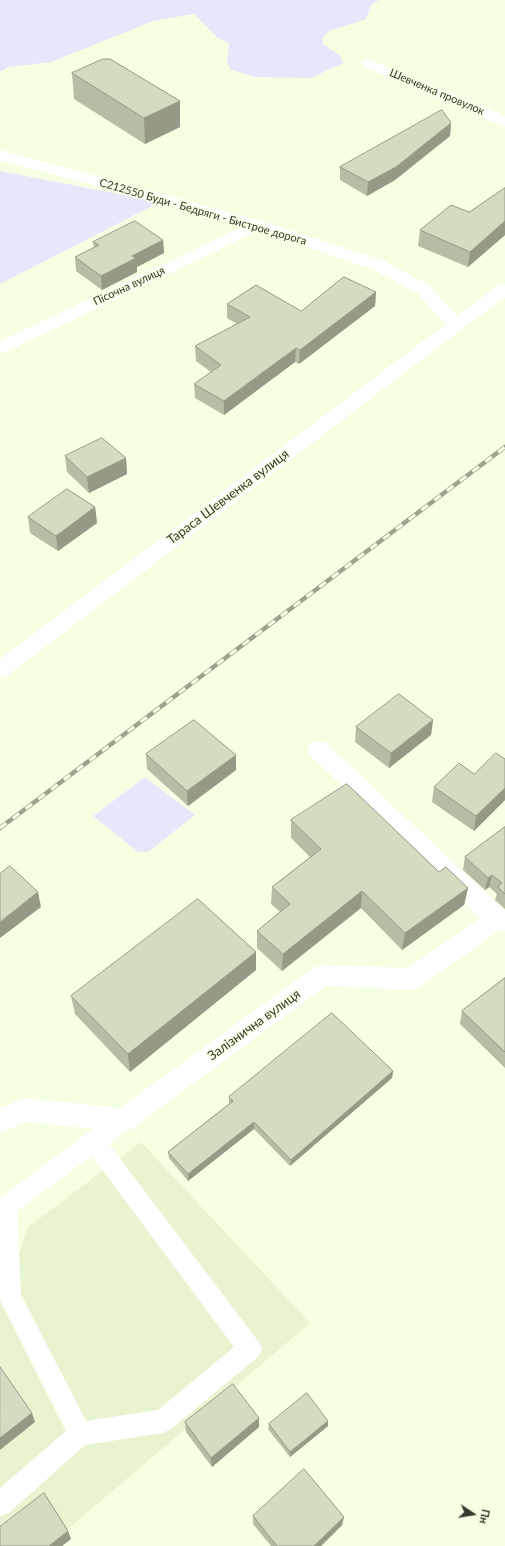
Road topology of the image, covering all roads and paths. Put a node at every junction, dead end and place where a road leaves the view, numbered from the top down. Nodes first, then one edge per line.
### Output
1 (368, 63) dead end
2 (505, 122) edge
3 (0, 155) edge
4 (258, 225) junction
5 (505, 289) edge
6 (456, 324) junction
7 (0, 348) edge
8 (0, 670) edge
9 (318, 749) dead end
10 (501, 920) edge
11 (124, 1120) junction
12 (0, 1121) edge
13 (94, 1141) junction
14 (3, 1209) edge
15 (80, 1434) junction
16 (0, 1504) edge

1 - 2 street, Шевченка провулок
3 - 4 street, С212550 Буди - Бедряги - Бистрое дорога
4 - 6 street, С212550 Буди - Бедряги - Бистрое дорога
4 - 7 street, Пісочна вулиця
5 - 6 street, Тараса Шевченка вулиця
6 - 8 street, Тараса Шевченка вулиця
9 - 10 street
10 - 11 street, Залізнична вулиця
11 - 12 street
11 - 13 lane
13 - 14 lane
13 - 15 lane
14 - 15 lane
15 - 16 lane

